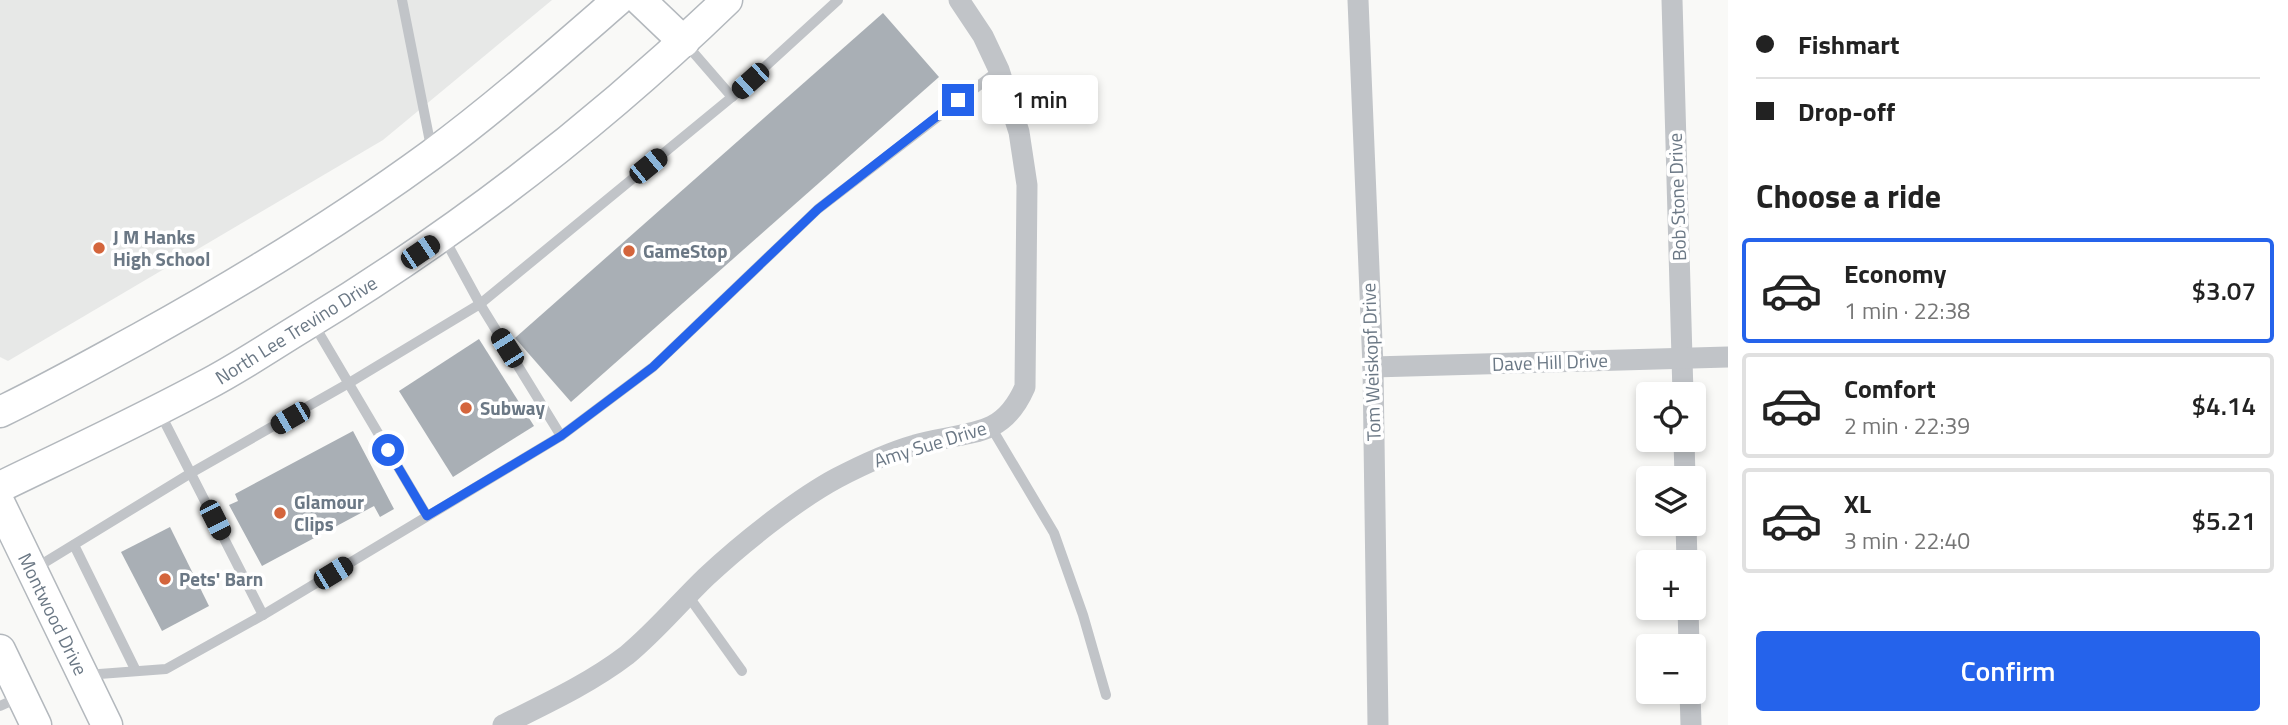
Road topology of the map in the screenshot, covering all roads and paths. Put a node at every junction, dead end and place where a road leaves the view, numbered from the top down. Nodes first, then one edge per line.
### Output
1 (401, 0) edge
2 (618, 0) edge
3 (640, 0) edge
4 (727, 0) edge
5 (838, 0) edge
6 (959, 0) edge
7 (1358, 0) edge
8 (1672, 0) edge
9 (684, 42) junction
10 (999, 70) junction
11 (732, 97) junction
12 (432, 154) junction
13 (443, 236) junction
14 (480, 304) junction
15 (312, 321) junction
16 (1728, 357) edge
17 (1682, 359) junction
18 (1373, 367) junction
19 (1683, 382) edge
20 (349, 383) junction
21 (158, 409) junction
22 (0, 412) edge
23 (991, 427) junction
24 (561, 436) junction
25 (191, 473) junction
26 (0, 487) edge
27 (0, 504) edge
28 (427, 516) junction
29 (74, 545) junction
30 (32, 570) junction
31 (688, 597) junction
32 (263, 615) junction
33 (0, 650) edge
34 (136, 671) junction
35 (742, 671) dead end
36 (83, 676) junction
37 (1106, 695) dead end
38 (11, 701) edge
39 (1690, 704) edge
40 (36, 725) edge
41 (107, 725) edge
42 (502, 725) edge
43 (1378, 725) edge
44 (1691, 725) edge

1 - 12 lane
2 - 12 main road
3 - 9 main road
4 - 9 main road, North Lee Trevino Drive
5 - 11 lane
6 - 10 street, Amy Sue Drive
7 - 18 street, Tom Weiskopf Drive
8 - 17 street, Bob Stone Drive
9 - 11 lane
9 - 13 main road, North Lee Trevino Drive
10 - 23 street, Amy Sue Drive
10 - 24 lane
11 - 14 lane
12 - 22 main road
13 - 14 lane
13 - 15 main road, North Lee Trevino Drive
14 - 20 lane
14 - 24 lane
15 - 20 lane
15 - 21 main road, North Lee Trevino Drive
16 - 17 street, Dave Hill Drive
17 - 18 street, Dave Hill Drive
17 - 19 street, Bob Stone Drive
18 - 43 street, Tom Weiskopf Drive
20 - 25 lane
20 - 28 lane
21 - 25 lane
21 - 26 main road, North Lee Trevino Drive
23 - 31 street, Amy Sue Drive
23 - 37 lane
24 - 28 lane
25 - 29 lane
25 - 32 lane
27 - 30 main road, Montwood Drive
28 - 32 lane
29 - 30 lane
29 - 34 lane
30 - 36 main road, Montwood Drive
31 - 35 lane
31 - 42 street, Amy Sue Drive
32 - 34 lane
33 - 38 main road
34 - 36 lane
36 - 41 main road, Montwood Drive
38 - 40 main road
39 - 44 street

